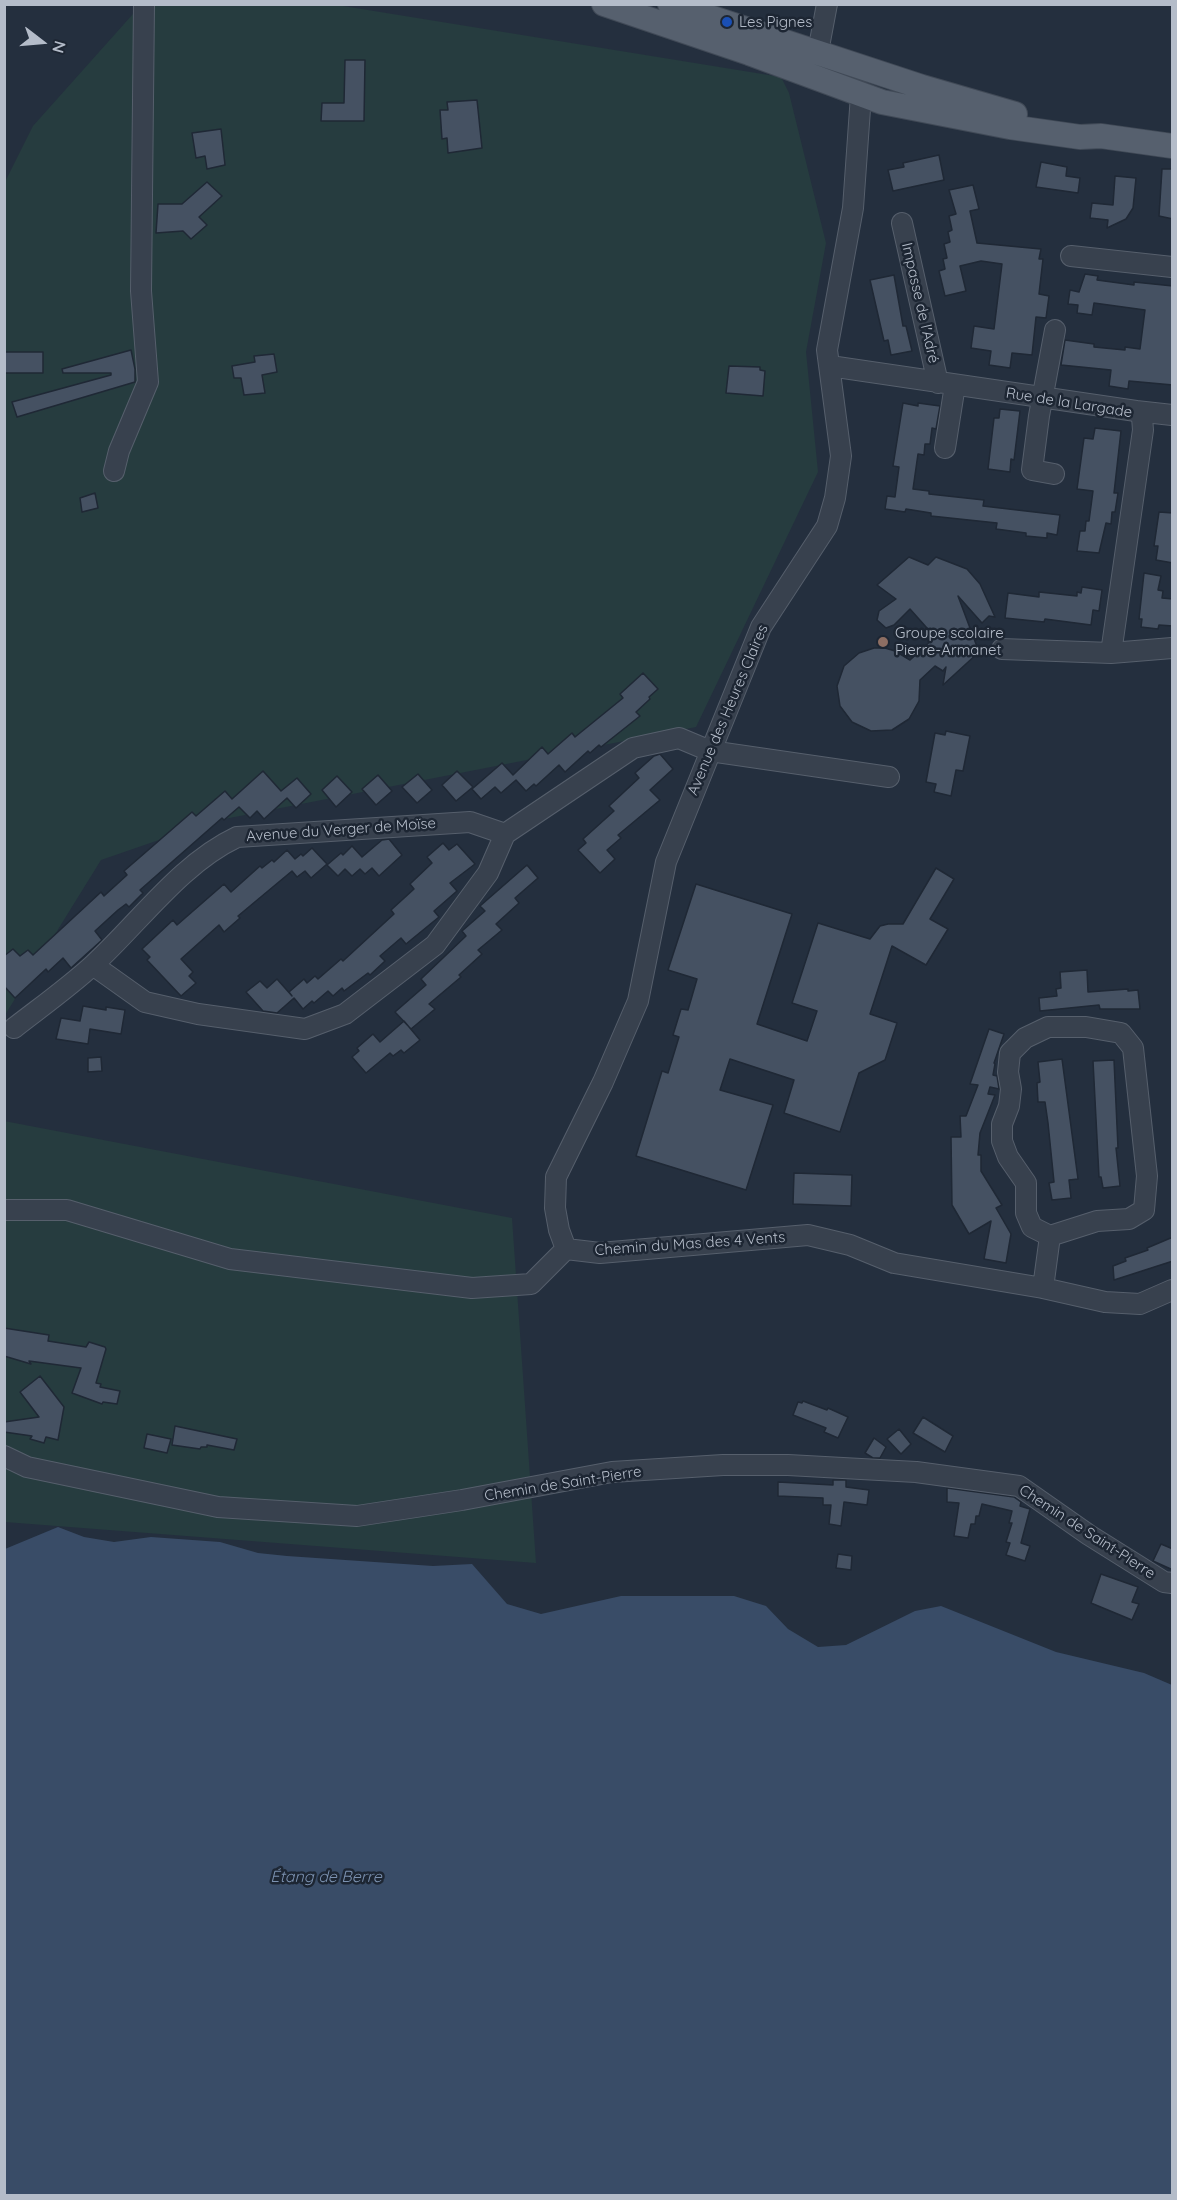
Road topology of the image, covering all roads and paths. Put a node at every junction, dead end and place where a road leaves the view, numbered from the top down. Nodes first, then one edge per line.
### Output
1 (144, 4) edge
2 (604, 4) edge
3 (670, 4) edge
4 (827, 4) edge
5 (816, 51) junction
6 (810, 76) junction
7 (892, 77) junction
8 (872, 98) junction
9 (1101, 136) junction
10 (1173, 146) edge
11 (902, 223) dead end
12 (1071, 255) dead end
13 (1173, 267) edge
14 (1055, 330) dead end
15 (830, 366) junction
16 (946, 384) junction
17 (1042, 397) junction
18 (1136, 411) junction
19 (1173, 415) edge
20 (945, 448) dead end
21 (114, 471) dead end
22 (1054, 474) dead end
23 (1173, 648) edge
24 (1002, 649) dead end
25 (1112, 653) junction
26 (710, 751) junction
27 (889, 777) dead end
28 (505, 834) junction
29 (93, 966) junction
30 (14, 1028) dead end
31 (4, 1210) edge
32 (1050, 1236) junction
33 (566, 1249) junction
34 (1043, 1288) junction
35 (1173, 1290) edge
36 (4, 1456) edge
37 (1173, 1583) edge

1 - 21 street
2 - 6 main road
3 - 5 main road
4 - 5 street
5 - 6 main road
5 - 7 main road
6 - 8 main road
7 - 8 main road
7 - 9 main road
8 - 9 main road
8 - 15 street, Avenue des Heures Claires
9 - 10 main road
11 - 16 street, Impasse de l'Adré
12 - 13 street
14 - 17 street
15 - 16 street, Rue de la Largade
15 - 26 street, Avenue des Heures Claires
16 - 17 street, Rue de la Largade
16 - 20 street
17 - 18 street, Rue de la Largade
17 - 22 street
18 - 19 street
18 - 25 street, Rue de la Largade
23 - 25 street
24 - 25 street
26 - 27 street
26 - 28 street
26 - 33 street, Avenue des Heures Claires
28 - 29 street, Avenue du Verger de Moïse
28 - 29 street
29 - 30 street, Avenue du Verger de Moïse
31 - 33 street
32 - 32 street
32 - 34 street
33 - 34 street, Chemin du Mas des 4 Vents
34 - 35 street, Chemin du Mas des 4 Vents
36 - 37 street, Chemin de Saint-Pierre

